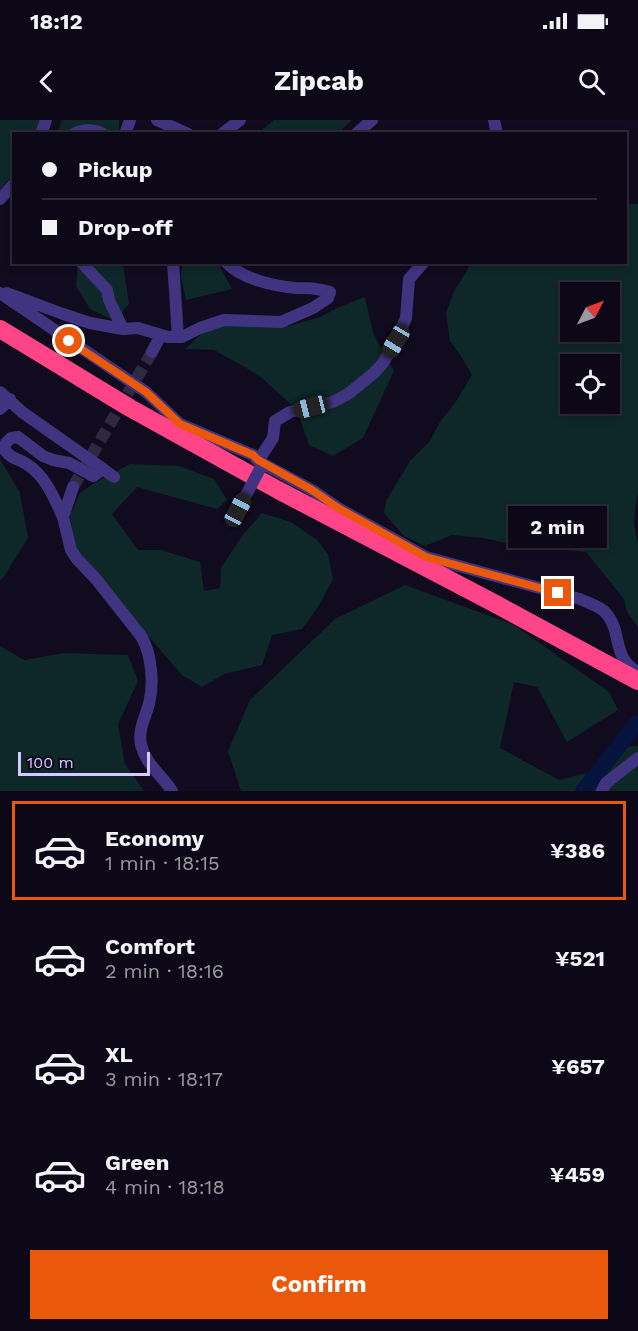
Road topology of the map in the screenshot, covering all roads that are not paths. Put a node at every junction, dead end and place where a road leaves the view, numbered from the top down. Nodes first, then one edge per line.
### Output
1 (157, 120) edge
2 (240, 120) edge
3 (372, 120) edge
4 (77, 132) edge
5 (97, 132) edge
6 (184, 132) edge
7 (225, 132) edge
8 (358, 132) edge
9 (12, 186) edge
10 (0, 199) edge
11 (83, 264) edge
12 (173, 264) edge
13 (228, 264) edge
14 (422, 264) edge
15 (0, 292) edge
16 (0, 328) edge
17 (123, 329) junction
18 (161, 335) junction
19 (178, 337) junction
20 (0, 338) edge
21 (152, 352) tunnel mouth
22 (5, 396) edge
23 (0, 410) edge
24 (259, 464) junction
25 (103, 469) junction
26 (114, 477) dead end
27 (73, 487) tunnel mouth
28 (238, 510) dead end
29 (63, 517) junction
30 (585, 656) junction
31 (638, 672) edge
32 (638, 681) edge
33 (638, 689) edge
34 (638, 758) edge
35 (172, 791) edge
36 (602, 791) edge

1 - 6 street
2 - 7 street
3 - 8 street
4 - 5 street
9 - 10 street
11 - 17 street
12 - 19 street
13 - 19 street
14 - 24 street
15 - 17 street
15 - 24 street
16 - 30 highway
17 - 18 street
18 - 19 street
18 - 21 street
20 - 30 highway
22 - 23 street
22 - 25 street
24 - 28 street, bridge
24 - 31 street
25 - 26 street
25 - 29 street
27 - 29 street
29 - 35 street
30 - 32 highway
30 - 33 highway
34 - 36 street

